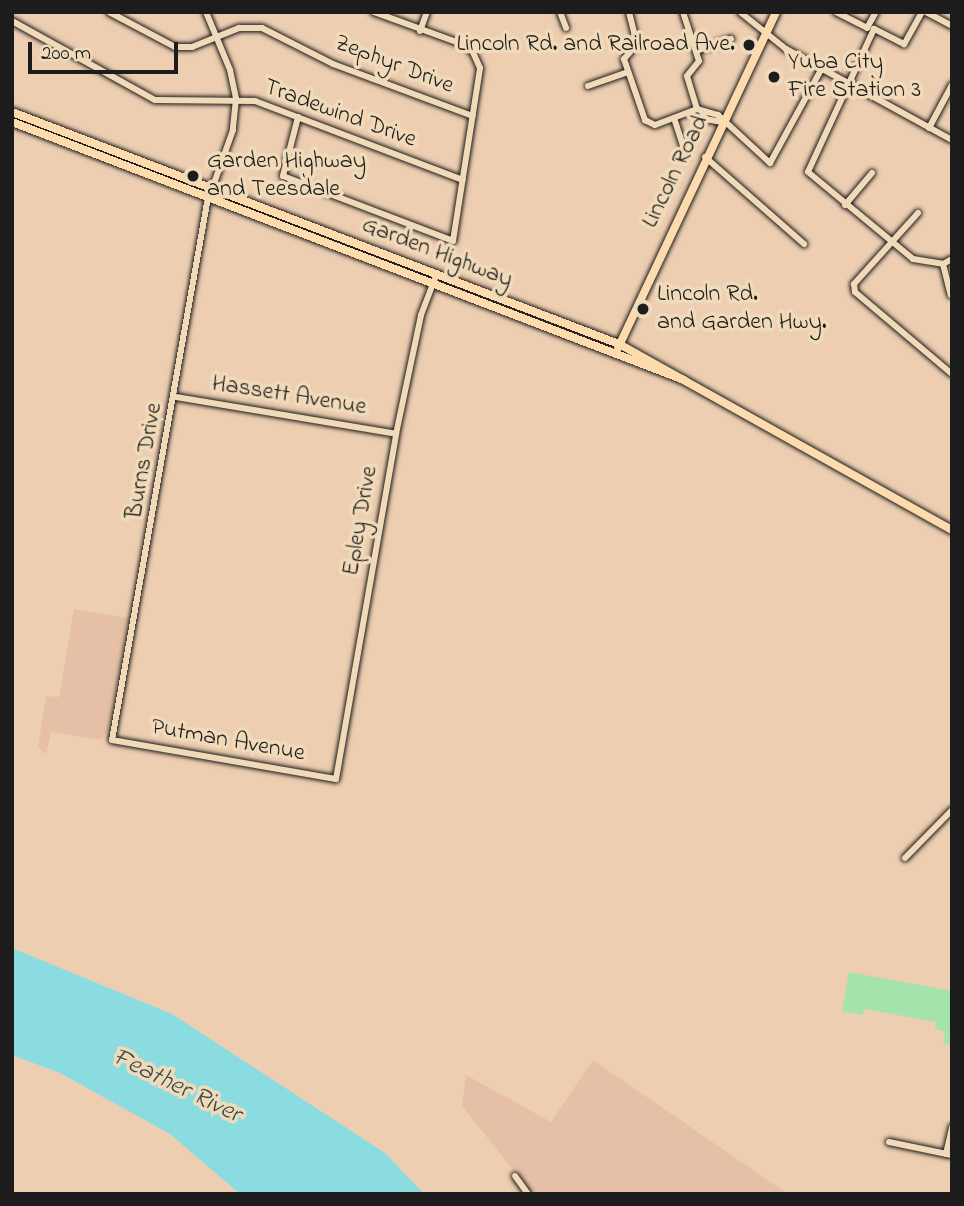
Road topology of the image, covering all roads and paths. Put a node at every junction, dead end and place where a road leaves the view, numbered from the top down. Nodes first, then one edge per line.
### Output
1 (109, 12) edge
2 (206, 12) edge
3 (374, 12) edge
4 (427, 12) edge
5 (560, 12) edge
6 (629, 12) edge
7 (683, 12) edge
8 (740, 12) edge
9 (776, 12) edge
10 (836, 12) edge
11 (876, 12) edge
12 (924, 12) edge
13 (12, 21) edge
14 (952, 26) edge
15 (566, 28) dead end
16 (420, 31) junction
17 (765, 32) junction
18 (216, 35) junction
19 (731, 39) dead end
20 (696, 51) junction
21 (821, 70) junction
22 (628, 72) junction
23 (848, 85) junction
24 (952, 85) edge
25 (588, 86) dead end
26 (236, 99) junction
27 (699, 111) junction
28 (12, 112) edge
29 (473, 116) junction
30 (298, 117) junction
31 (674, 118) junction
32 (12, 122) edge
33 (721, 122) junction
34 (929, 128) junction
35 (952, 140) edge
36 (685, 152) dead end
37 (705, 157) junction
38 (872, 173) dead end
39 (463, 180) junction
40 (211, 192) junction
41 (845, 205) junction
42 (918, 213) dead end
43 (890, 243) junction
44 (804, 244) dead end
45 (952, 259) edge
46 (943, 264) junction
47 (435, 277) junction
48 (951, 295) edge
49 (618, 348) junction
50 (952, 374) edge
51 (176, 397) junction
52 (396, 434) junction
53 (952, 530) edge
54 (112, 740) joint
55 (336, 779) joint
56 (952, 810) edge
57 (905, 858) dead end
58 (952, 1127) edge
59 (888, 1142) dead end
60 (949, 1155) edge
61 (515, 1176) dead end
62 (528, 1194) edge

1 - 18 street, Zephyr Drive
2 - 18 street
3 - 16 street
4 - 16 street
5 - 15 street
6 - 22 street
7 - 20 street
8 - 17 street
9 - 17 main road, Lincoln Road
10 - 11 street
12 - 14 street
12 - 23 street
13 - 26 street, Tradewind Drive
16 - 29 street
17 - 21 street
17 - 33 main road, Lincoln Road
18 - 26 street
18 - 29 street, Zephyr Drive
19 - 20 street
20 - 27 street
21 - 23 street
21 - 33 street
22 - 25 street
22 - 31 street
23 - 34 street
23 - 41 street
24 - 34 street
26 - 30 street, Tradewind Drive
26 - 40 street, Burns Drive
27 - 31 street
27 - 33 street
28 - 40 main road, Garden Highway
29 - 39 street
30 - 39 street, Tradewind Drive
30 - 39 street
31 - 36 street
32 - 40 main road, Garden Highway
33 - 37 main road, Lincoln Road
34 - 35 street
37 - 44 street
37 - 49 main road, Lincoln Road
38 - 41 street
40 - 47 main road, Garden Highway
40 - 51 street, Burns Drive
41 - 43 street
42 - 43 street
43 - 46 street
43 - 50 street
45 - 46 street
46 - 48 street
47 - 49 main road, Garden Highway
47 - 52 street, Epley Drive
49 - 53 main road, Garden Highway
51 - 52 street, Hassett Avenue
51 - 54 street, Burns Drive
52 - 55 street, Epley Drive
54 - 55 street, Putman Avenue
56 - 57 street
58 - 60 street
59 - 60 street
61 - 62 street

